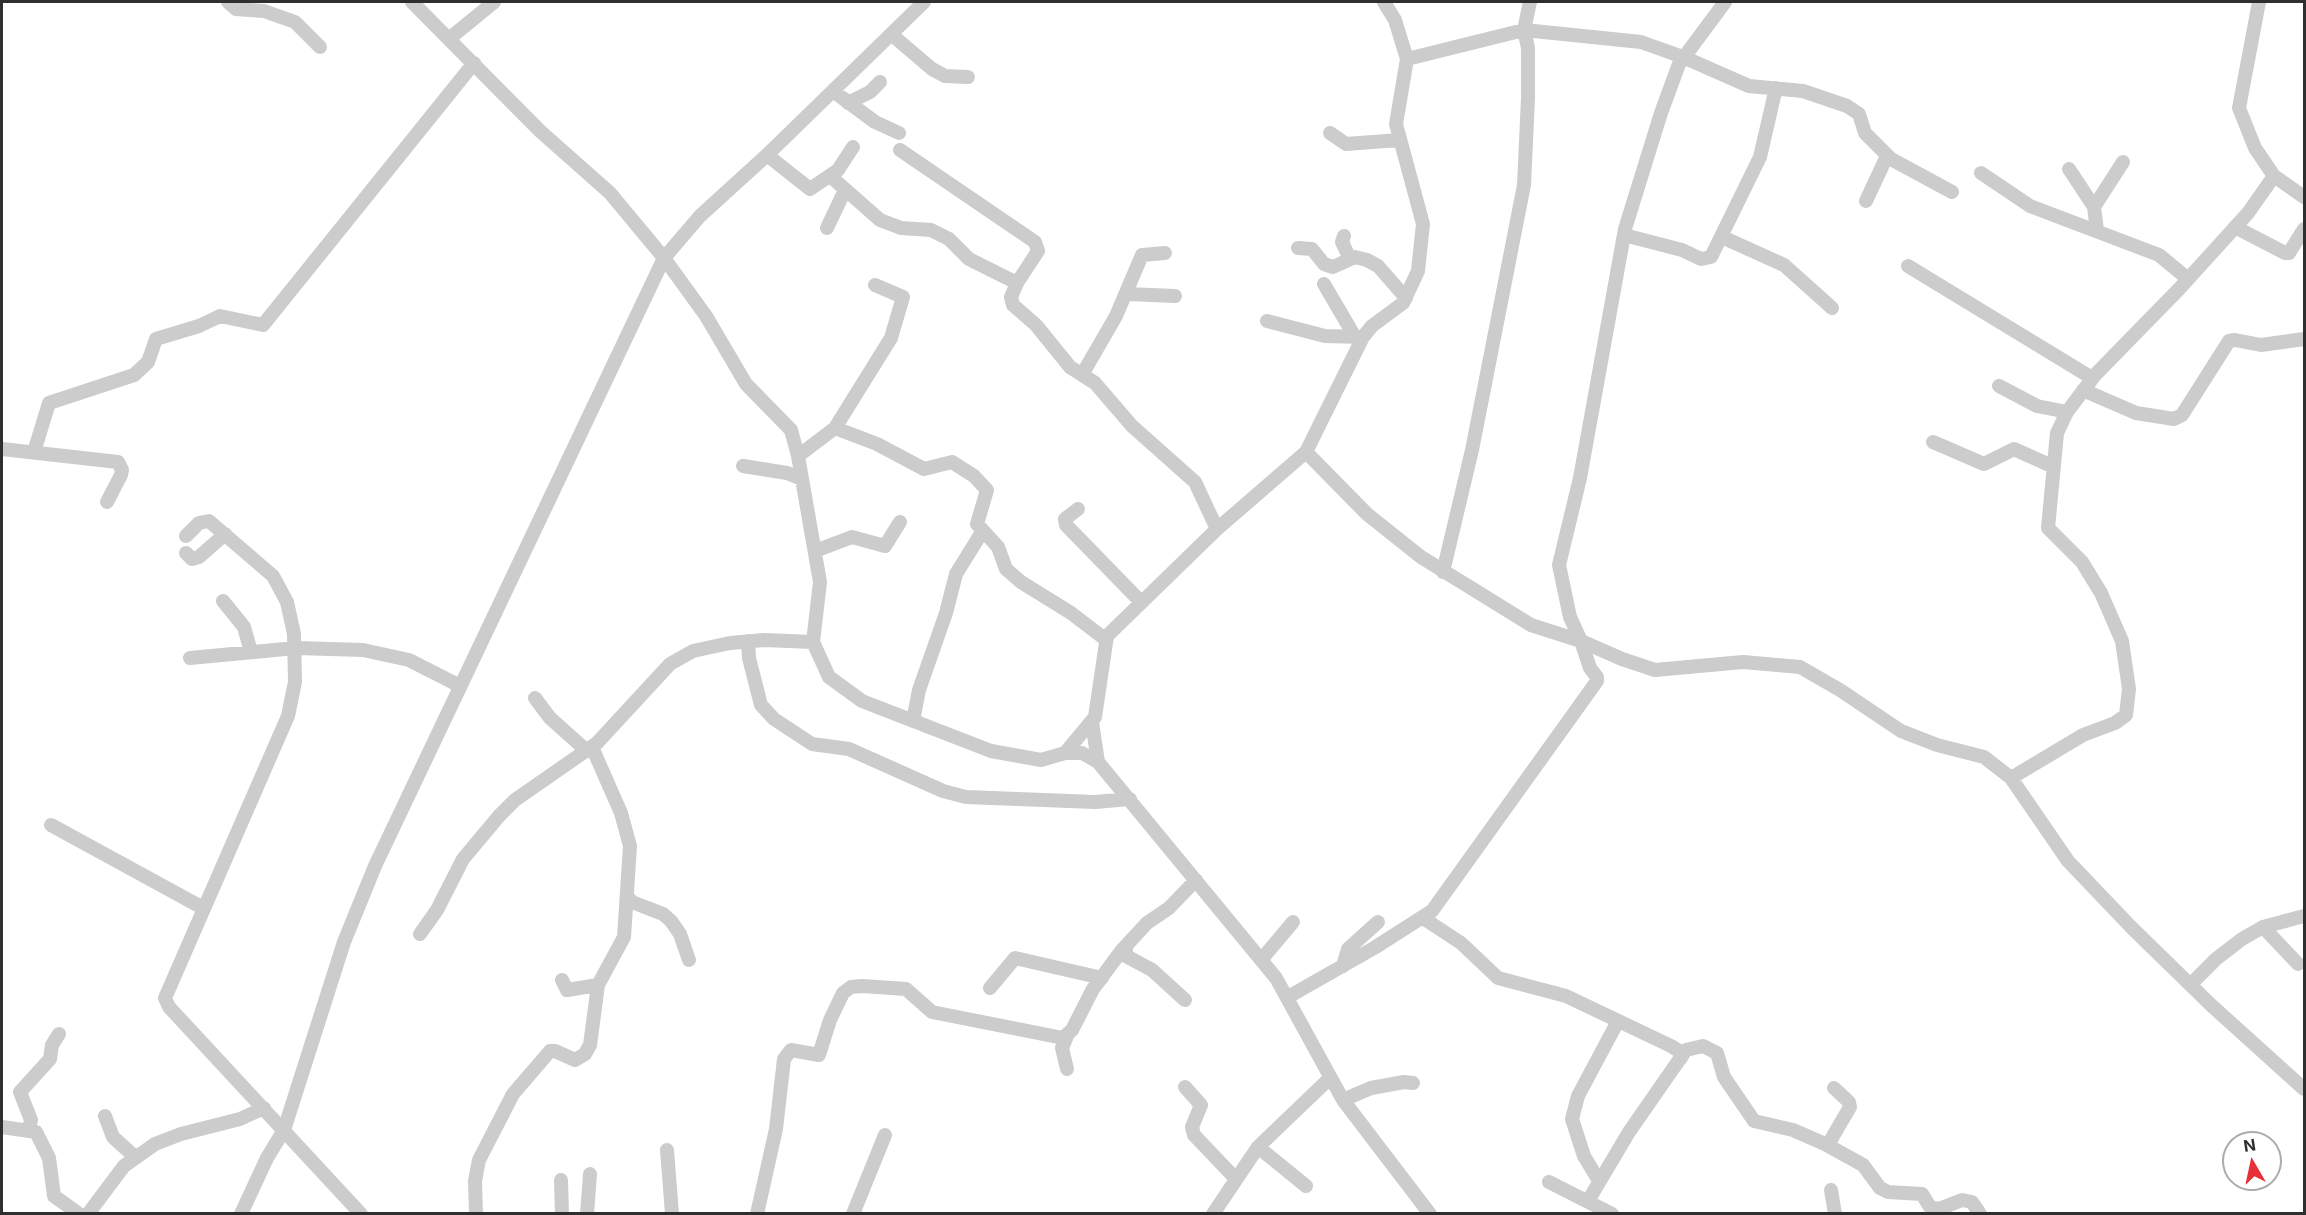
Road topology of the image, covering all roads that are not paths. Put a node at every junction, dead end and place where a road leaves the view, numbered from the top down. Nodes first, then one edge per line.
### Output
1 (228, 2) edge
2 (412, 2) edge
3 (494, 2) edge
4 (924, 2) edge
5 (1384, 2) edge
6 (1530, 2) edge
7 (1725, 2) edge
8 (2259, 2) edge
9 (1524, 30) junction
10 (891, 34) junction
11 (450, 38) junction
12 (320, 47) dead end
13 (1683, 57) junction
14 (1407, 59) junction
15 (474, 63) junction
16 (968, 77) dead end
17 (880, 82) dead end
18 (1776, 88) junction
19 (833, 91) junction
20 (848, 103) junction
21 (899, 133) dead end
22 (1330, 133) dead end
23 (1399, 140) junction
24 (853, 147) dead end
25 (900, 150) dead end
26 (767, 155) junction
27 (1887, 156) junction
28 (2123, 162) dead end
29 (2068, 169) dead end
30 (1981, 173) dead end
31 (830, 176) junction
32 (2274, 176) junction
33 (844, 190) junction
34 (1952, 192) dead end
35 (2304, 196) edge
36 (1866, 201) dead end
37 (2094, 207) junction
38 (2235, 227) junction
39 (826, 228) dead end
40 (2097, 230) junction
41 (2304, 230) edge
42 (1624, 235) junction
43 (1344, 236) dead end
44 (1722, 237) junction
45 (1298, 248) dead end
46 (1165, 253) dead end
47 (664, 258) junction
48 (1350, 259) junction
49 (1908, 266) dead end
50 (2188, 279) junction
51 (1017, 283) junction
52 (1324, 284) dead end
53 (874, 285) dead end
54 (1127, 294) junction
55 (1175, 296) dead end
56 (1406, 298) junction
57 (1832, 308) dead end
58 (1267, 321) dead end
59 (1359, 337) junction
60 (2304, 339) edge
61 (1083, 373) junction
62 (2092, 378) junction
63 (1999, 386) dead end
64 (2083, 390) junction
65 (2067, 412) junction
66 (836, 428) junction
67 (1933, 442) dead end
68 (2, 449) edge
69 (34, 452) junction
70 (1306, 452) junction
71 (798, 456) junction
72 (743, 466) dead end
73 (2054, 466) junction
74 (802, 479) junction
75 (107, 502) dead end
76 (1078, 509) dead end
77 (900, 522) dead end
78 (1216, 529) junction
79 (982, 532) junction
80 (225, 534) junction
81 (186, 536) dead end
82 (815, 551) junction
83 (186, 553) dead end
84 (1443, 572) junction
85 (223, 601) dead end
86 (1141, 602) junction
87 (1105, 639) junction
88 (748, 641) junction
89 (1581, 641) junction
90 (813, 642) junction
91 (296, 648) junction
92 (250, 652) junction
93 (190, 658) dead end
94 (460, 686) junction
95 (535, 698) dead end
96 (913, 721) junction
97 (1092, 722) junction
98 (589, 749) junction
99 (1065, 753) junction
100 (1098, 762) junction
101 (2012, 778) junction
102 (1130, 799) junction
103 (51, 825) dead end
104 (1196, 880) junction
105 (628, 897) junction
106 (203, 908) junction
107 (2304, 916) edge
108 (1423, 918) junction
109 (1293, 922) dead end
110 (1378, 922) dead end
111 (2263, 927) junction
112 (420, 934) dead end
113 (1126, 946) junction
114 (689, 960) dead end
115 (1261, 960) junction
116 (2298, 964) dead end
117 (1343, 966) junction
118 (1102, 978) junction
119 (562, 980) dead end
120 (2191, 984) junction
121 (598, 985) junction
122 (990, 988) dead end
123 (1288, 997) junction
124 (1185, 1000) dead end
125 (1618, 1021) junction
126 (60, 1034) dead end
127 (1067, 1036) junction
128 (1681, 1058) junction
129 (1067, 1069) dead end
130 (1330, 1078) junction
131 (1413, 1083) dead end
132 (1185, 1087) dead end
133 (1834, 1088) dead end
134 (2304, 1089) edge
135 (1343, 1100) junction
136 (264, 1108) junction
137 (105, 1116) dead end
138 (2, 1127) edge
139 (29, 1130) junction
140 (284, 1131) junction
141 (885, 1135) dead end
142 (1825, 1144) junction
143 (1258, 1147) junction
144 (667, 1150) dead end
145 (135, 1157) junction
146 (590, 1174) dead end
147 (1236, 1179) junction
148 (561, 1180) dead end
149 (1599, 1181) junction
150 (1549, 1182) dead end
151 (1306, 1186) dead end
152 (1831, 1190) dead end
153 (1588, 1201) junction
154 (79, 1214) edge
155 (88, 1214) edge
156 (241, 1214) edge
157 (361, 1214) edge
158 (476, 1214) edge
159 (562, 1214) edge
160 (587, 1214) edge
161 (672, 1214) edge
162 (757, 1214) edge
163 (853, 1214) edge
164 (1213, 1214) edge
165 (1430, 1214) edge
166 (1612, 1214) edge
167 (1834, 1214) edge
168 (1980, 1214) edge

1 - 12 street
2 - 11 street
3 - 11 street
4 - 10 street
5 - 14 street
6 - 9 street
7 - 13 street
8 - 32 street
9 - 13 street
9 - 14 street
9 - 84 street
10 - 16 street
10 - 19 street
11 - 15 street
13 - 18 street
13 - 42 street
14 - 23 street
15 - 47 street
15 - 69 street
17 - 20 street
18 - 27 street
18 - 44 street
19 - 20 street
19 - 26 street
20 - 21 street
22 - 23 street
23 - 56 street
24 - 31 street
25 - 51 street
26 - 31 street
26 - 47 street
27 - 34 street
27 - 36 street
28 - 37 street
29 - 37 street
30 - 40 street
31 - 33 street
32 - 35 street
32 - 38 street
33 - 39 street
33 - 51 street
37 - 40 street
38 - 41 street
38 - 50 street
40 - 50 street
42 - 44 street
42 - 89 street
43 - 48 street
44 - 57 street
45 - 48 street
46 - 54 street
47 - 71 street
47 - 94 street
48 - 56 street
49 - 62 street
50 - 62 street
51 - 61 street
52 - 59 street
53 - 66 street
54 - 55 street
54 - 61 street
56 - 59 street
58 - 59 street
59 - 70 street
60 - 64 street
61 - 78 street
62 - 64 street
63 - 65 street
64 - 65 street
65 - 73 street
66 - 71 street
66 - 79 street
67 - 73 street
68 - 69 street
69 - 75 street
70 - 78 street
70 - 84 street
71 - 74 street
72 - 74 street
73 - 101 street
74 - 82 street
76 - 86 street
77 - 82 street
78 - 86 street
79 - 87 street
79 - 96 street
80 - 81 street
80 - 83 street
80 - 91 street
82 - 90 street
84 - 89 street
85 - 92 street
86 - 87 street
87 - 97 street
88 - 90 street
88 - 98 street
88 - 102 street
89 - 101 street
89 - 108 street
90 - 96 street
91 - 92 street
91 - 94 street
91 - 106 street
92 - 93 street
94 - 140 street
95 - 98 street
96 - 99 street
97 - 99 street
97 - 100 street
98 - 105 street
98 - 112 street
99 - 100 street
100 - 102 street
101 - 120 street
102 - 104 street
103 - 106 street
104 - 113 street
104 - 115 street
105 - 114 street
105 - 121 street
106 - 136 street
107 - 111 street
108 - 117 street
108 - 125 street
109 - 115 street
110 - 117 street
111 - 116 street
111 - 120 street
113 - 118 street
113 - 124 street
115 - 123 street
117 - 123 street
118 - 122 street
118 - 127 street
119 - 121 street
120 - 134 street
121 - 158 street
123 - 130 street
125 - 128 street
125 - 149 street
126 - 139 street
127 - 129 street
127 - 162 street
128 - 142 street
128 - 149 street
130 - 135 street
130 - 143 street
131 - 135 street
132 - 147 street
133 - 142 street
135 - 165 street
136 - 140 street
136 - 145 street
137 - 145 street
138 - 139 street
139 - 154 street
140 - 156 street
140 - 157 street
141 - 163 street
142 - 168 street
143 - 147 street
143 - 151 street
144 - 161 street
145 - 155 street
146 - 160 street
147 - 164 street
148 - 159 street
149 - 153 street
150 - 153 street
152 - 167 street
153 - 166 street

